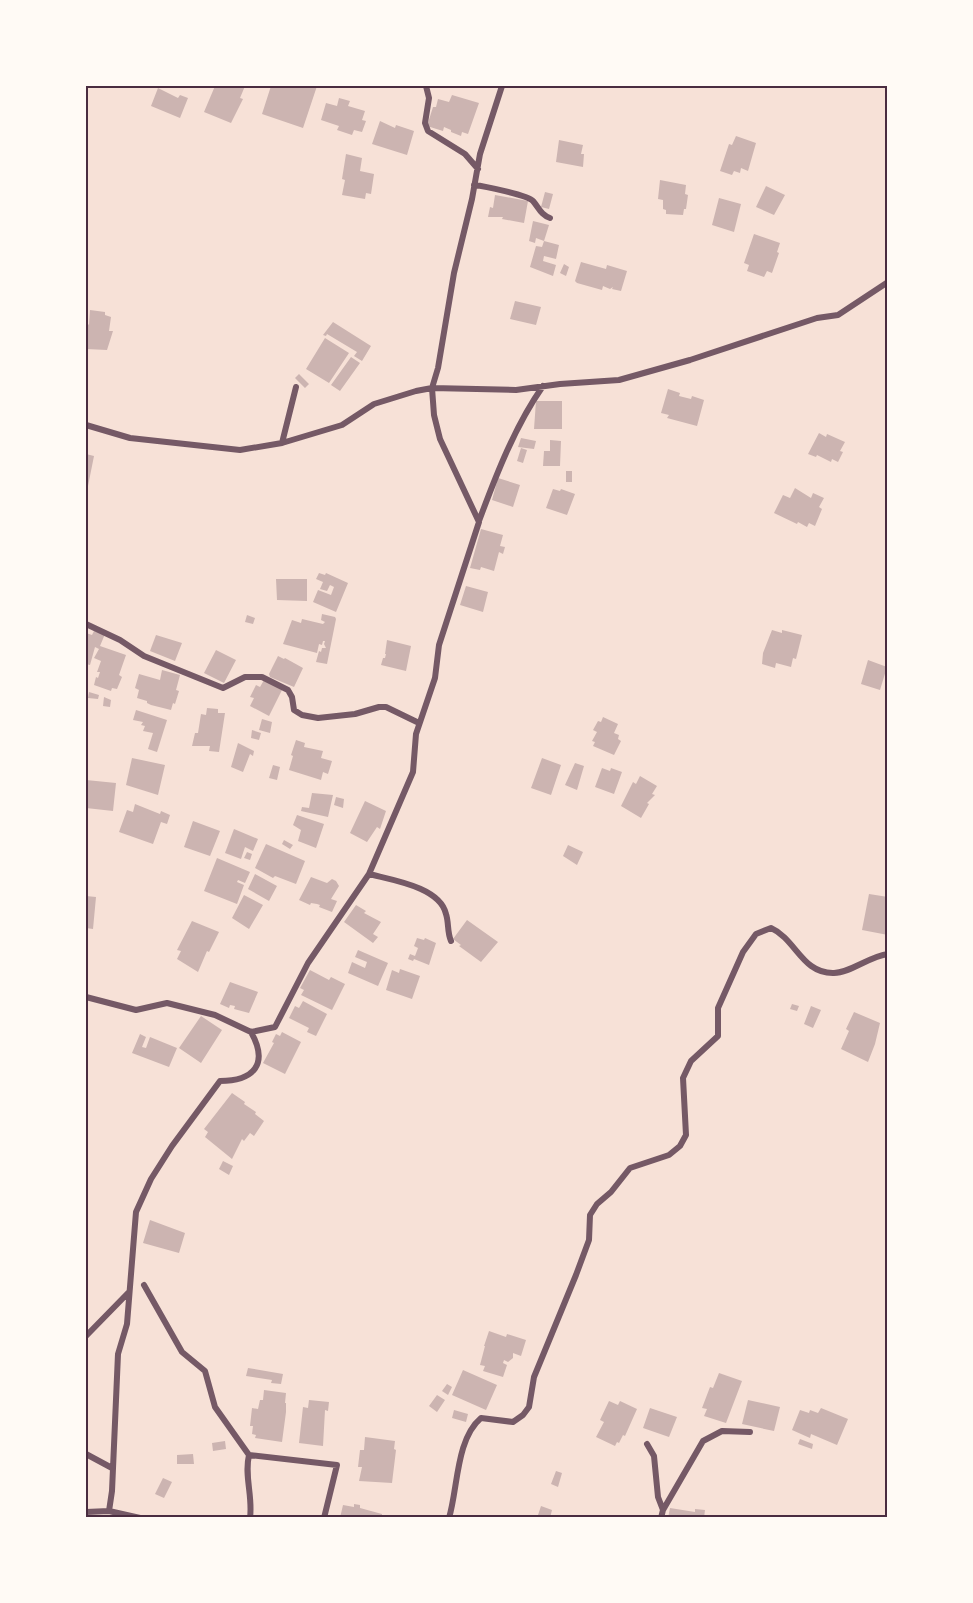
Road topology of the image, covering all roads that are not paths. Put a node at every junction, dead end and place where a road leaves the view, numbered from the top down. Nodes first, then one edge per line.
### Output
1 (426, 86) edge
2 (502, 86) edge
3 (478, 169) junction
4 (474, 185) junction
5 (550, 218) dead end
6 (888, 282) edge
7 (543, 386) junction
8 (297, 387) dead end
9 (432, 388) junction
10 (86, 425) edge
11 (282, 443) junction
12 (479, 522) junction
13 (86, 624) edge
14 (419, 723) junction
15 (369, 874) junction
16 (451, 941) dead end
17 (888, 954) edge
18 (86, 997) edge
19 (251, 1032) junction
20 (144, 1286) dead end
21 (130, 1292) junction
22 (86, 1336) edge
23 (750, 1432) dead end
24 (646, 1444) dead end
25 (86, 1454) edge
26 (249, 1455) junction
27 (112, 1468) junction
28 (663, 1510) junction
29 (109, 1511) junction
30 (86, 1512) edge
31 (140, 1518) edge
32 (250, 1518) edge
33 (324, 1518) edge
34 (449, 1518) edge
35 (661, 1518) edge

1 - 3 street
2 - 3 street
3 - 4 street
4 - 5 street
4 - 9 street
6 - 7 street
7 - 9 street
7 - 12 street
8 - 11 street
9 - 11 street
9 - 12 street
10 - 11 street
12 - 14 street
13 - 14 street
14 - 15 street
15 - 16 street
15 - 19 street
17 - 34 street
18 - 19 street
19 - 21 street
20 - 26 street
21 - 22 street
21 - 27 street
23 - 28 street
24 - 28 street
25 - 27 street
26 - 32 street
26 - 33 street
27 - 29 street
28 - 35 street
29 - 30 street
29 - 31 street

